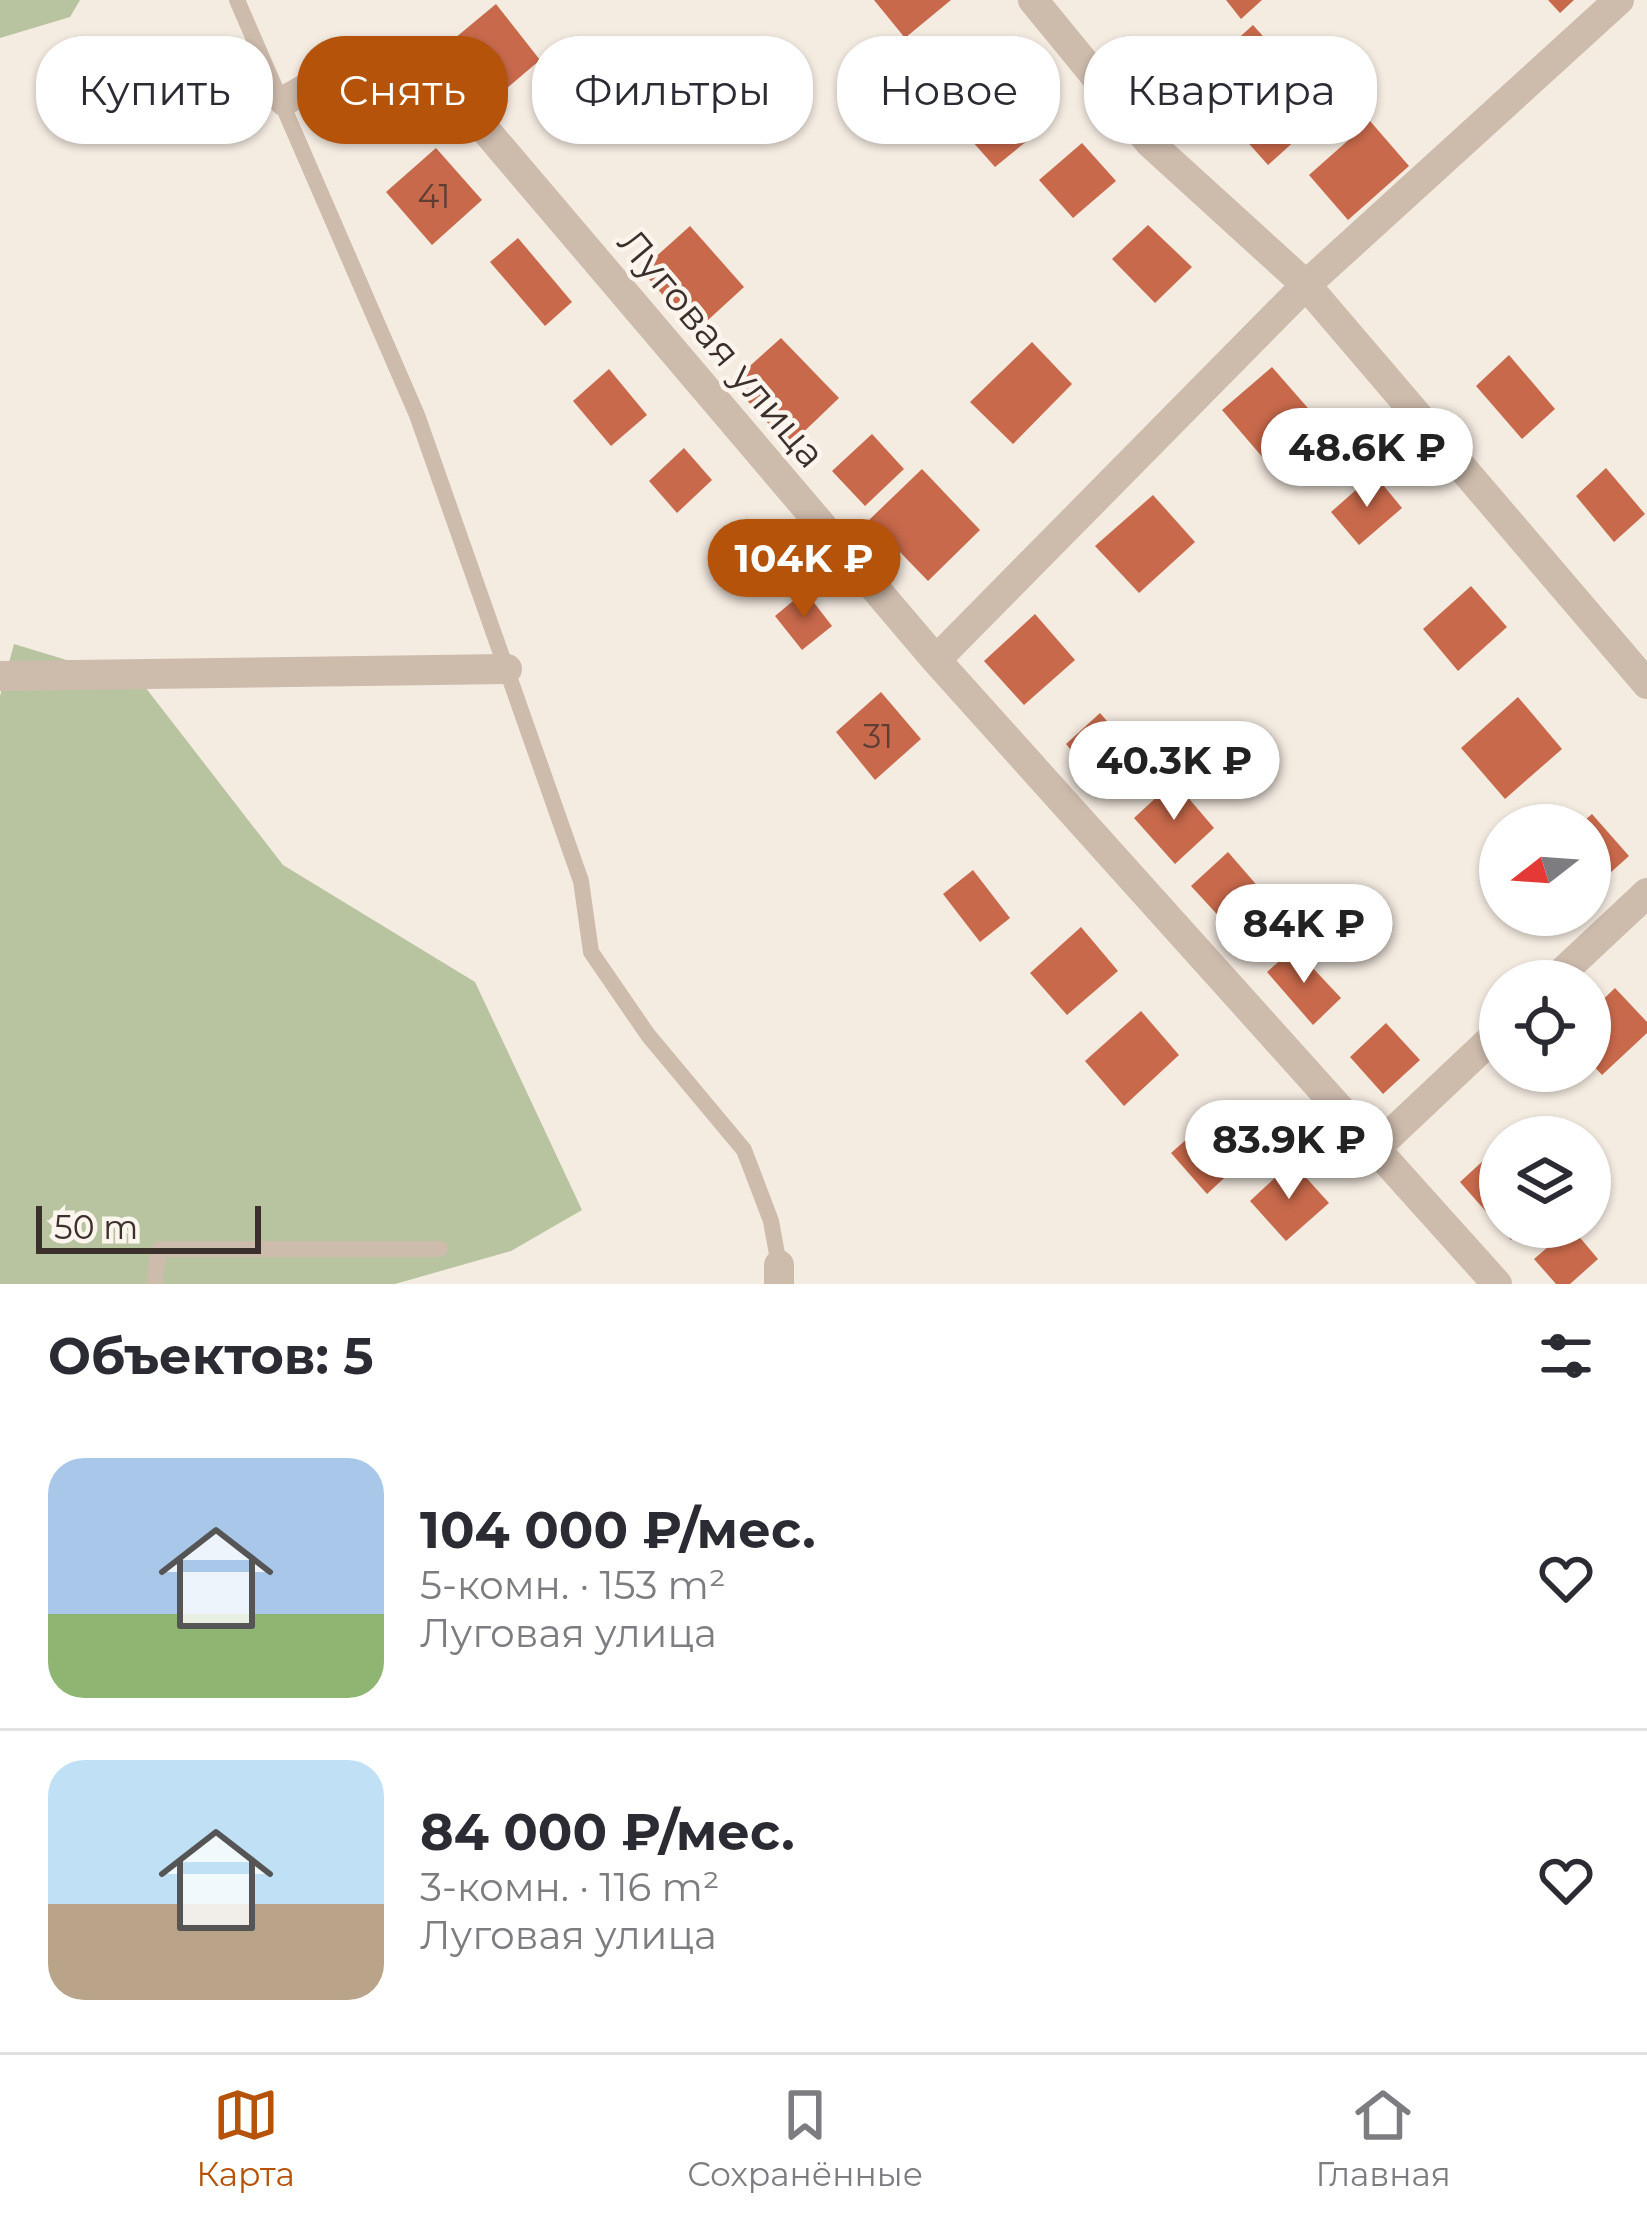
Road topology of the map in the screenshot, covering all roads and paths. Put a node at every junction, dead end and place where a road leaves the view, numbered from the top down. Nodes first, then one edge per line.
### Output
1 (236, 0) edge
2 (1033, 0) edge
3 (1619, 0) edge
4 (284, 101) junction
5 (1306, 285) junction
6 (936, 661) junction
7 (507, 669) junction
8 (0, 676) edge
9 (1647, 685) edge
10 (1647, 893) edge
11 (1575, 960) edge
12 (1479, 1051) edge
13 (1377, 1147) junction
14 (440, 1249) dead end
15 (779, 1274) edge
16 (154, 1284) edge
17 (1497, 1284) edge

1 - 4 lane
2 - 5 street
3 - 5 street
4 - 6 street, Луговая улица
4 - 7 lane
5 - 6 street
5 - 9 street
6 - 13 street, Луговая улица
7 - 8 street
7 - 15 lane
10 - 11 street
12 - 13 street
13 - 17 street, Луговая улица
14 - 16 lane

